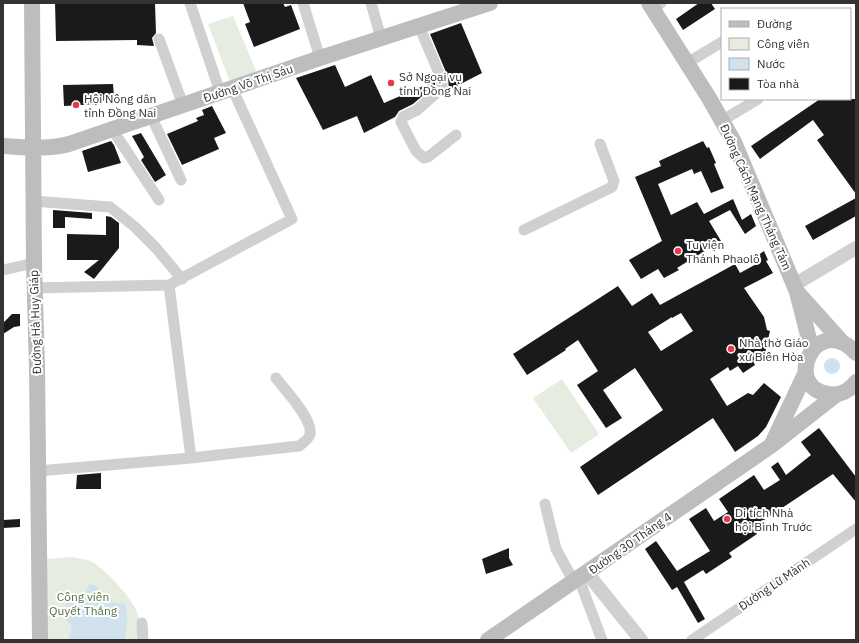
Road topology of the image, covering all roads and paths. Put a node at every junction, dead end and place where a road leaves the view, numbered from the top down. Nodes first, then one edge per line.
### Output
1 (32, 3) edge
2 (190, 3) edge
3 (303, 3) edge
4 (371, 3) edge
5 (490, 3) edge
6 (654, 5) edge
7 (419, 26) junction
8 (381, 38) junction
9 (159, 40) dead end
10 (721, 43) edge
11 (320, 58) junction
12 (687, 63) junction
13 (226, 90) junction
14 (756, 100) edge
15 (183, 105) junction
16 (151, 116) junction
17 (723, 120) junction
18 (112, 129) junction
19 (456, 135) dead end
20 (600, 144) dead end
21 (3, 146) edge
22 (33, 148) junction
23 (181, 180) dead end
24 (158, 200) dead end
25 (33, 201) junction
26 (524, 230) dead end
27 (856, 248) edge
28 (34, 263) junction
29 (3, 270) edge
30 (182, 279) junction
31 (169, 285) junction
32 (34, 288) junction
33 (796, 288) junction
34 (842, 342) junction
35 (812, 351) junction
36 (856, 353) edge
37 (806, 372) junction
38 (276, 378) dead end
39 (849, 390) edge
40 (772, 445) junction
41 (191, 458) junction
42 (38, 471) junction
43 (545, 504) dead end
44 (856, 528) edge
45 (580, 578) junction
46 (142, 623) dead end
47 (40, 640) edge
48 (143, 640) edge
49 (488, 640) edge
50 (602, 640) edge
51 (642, 640) edge
52 (692, 640) edge

1 - 22 main road, Đường Hà Huy Giáp
2 - 13 street
3 - 11 street
4 - 8 street
5 - 7 main road, Đường Võ Thị Sáu
6 - 12 main road, Đường Cách Mạng Tháng Tám
7 - 8 main road, Đường Võ Thị Sáu
7 - 19 street
8 - 11 main road, Đường Võ Thị Sáu
9 - 15 street
10 - 12 street
11 - 13 main road, Đường Võ Thị Sáu
12 - 17 main road, Đường Cách Mạng Tháng Tám
13 - 15 main road, Đường Võ Thị Sáu
13 - 30 street
14 - 17 street
15 - 16 main road, Đường Võ Thị Sáu
16 - 18 main road, Đường Võ Thị Sáu
16 - 23 street
17 - 33 main road, Đường Cách Mạng Tháng Tám
18 - 22 main road, Đường Võ Thị Sáu
18 - 24 street
20 - 26 street
21 - 22 main road, Đường Võ Thị Sáu
22 - 25 main road, Đường Hà Huy Giáp
25 - 28 main road, Đường Hà Huy Giáp
25 - 30 street
27 - 33 street
28 - 29 street
28 - 32 main road, Đường Hà Huy Giáp
30 - 31 street
31 - 32 street
31 - 41 street
32 - 42 main road, Đường Hà Huy Giáp
33 - 34 main road, Đường Cách Mạng Tháng Tám
33 - 35 main road, Đường Cách Mạng Tháng Tám
34 - 35 main road
34 - 36 main road, Đường Cách Mạng Tháng Tám
35 - 37 main road
37 - 39 main road
37 - 40 main road
38 - 41 street
39 - 40 main road, Đường 30 Tháng 4
40 - 45 main road, Đường 30 Tháng 4
41 - 42 street
42 - 47 main road, Đường Hà Huy Giáp
43 - 45 street
44 - 52 street, Đường Lữ Mành
45 - 49 main road, Đường 30 Tháng 4
45 - 50 street
45 - 51 street
46 - 48 street

